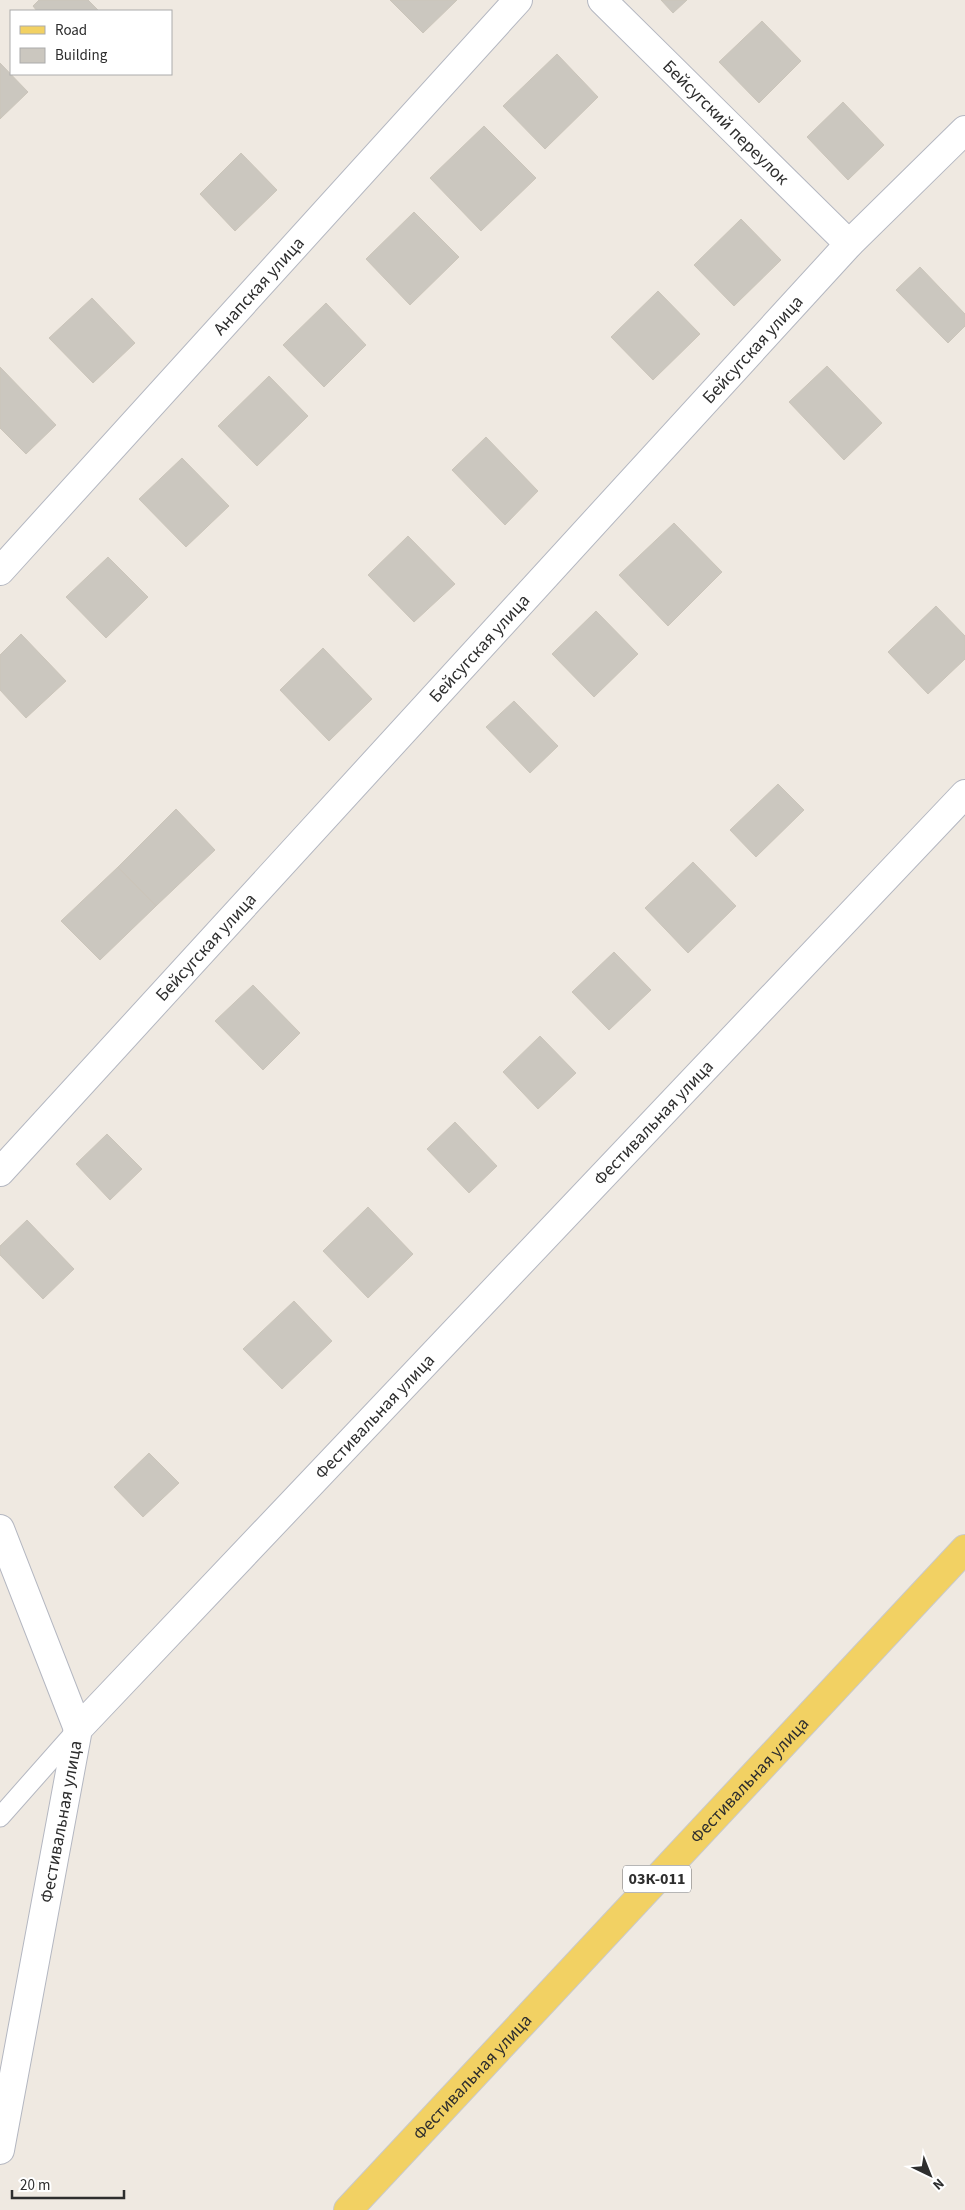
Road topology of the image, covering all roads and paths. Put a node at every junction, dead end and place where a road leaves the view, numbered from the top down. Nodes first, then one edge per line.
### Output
1 (518, 0) edge
2 (602, 0) edge
3 (965, 130) edge
4 (849, 244) junction
5 (0, 571) edge
6 (965, 794) edge
7 (0, 1172) edge
8 (0, 1529) edge
9 (965, 1549) edge
10 (78, 1728) junction
11 (0, 1817) edge
12 (0, 2150) edge
13 (348, 2210) edge

1 - 5 street, Анапская улица
2 - 4 street, Бейсугский переулок
3 - 4 street, Бейсугская улица
4 - 7 street, Бейсугская улица
6 - 10 street, Фестивальная улица
8 - 10 street
9 - 13 main road, Фестивальная улица / 03К-011
10 - 11 lane
10 - 12 street, Фестивальная улица

